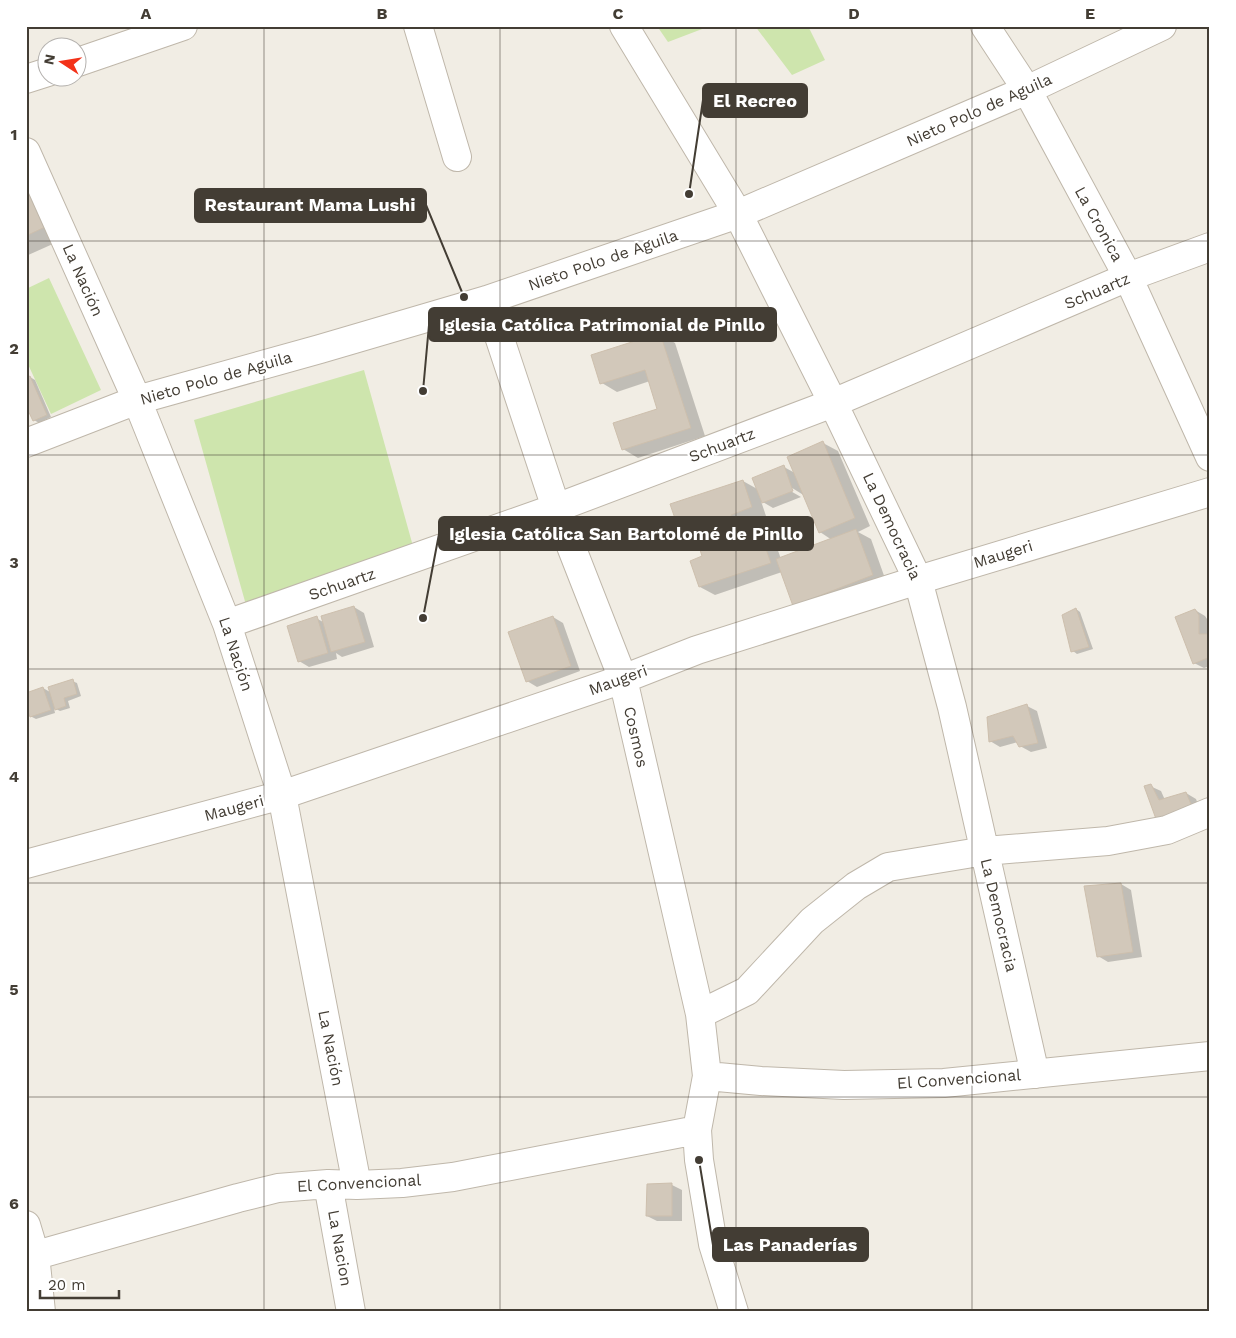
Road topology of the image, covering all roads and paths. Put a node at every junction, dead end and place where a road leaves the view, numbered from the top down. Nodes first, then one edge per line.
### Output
1 (183, 26) edge
2 (418, 26) edge
3 (624, 26) edge
4 (985, 26) edge
5 (1162, 26) edge
6 (88, 59) edge
7 (38, 75) edge
8 (26, 79) edge
9 (1026, 90) junction
10 (26, 152) edge
11 (457, 157) dead end
12 (738, 214) junction
13 (1210, 247) edge
14 (1128, 277) junction
15 (487, 300) junction
16 (137, 400) junction
17 (833, 403) junction
18 (26, 443) edge
19 (1210, 457) edge
20 (1210, 492) edge
21 (556, 508) junction
22 (918, 580) junction
23 (227, 624) junction
24 (623, 679) junction
25 (282, 795) junction
26 (1210, 812) edge
27 (984, 851) junction
28 (26, 864) edge
29 (700, 1014) junction
30 (1210, 1056) edge
31 (1035, 1074) junction
32 (707, 1076) junction
33 (697, 1130) junction
34 (328, 1184) junction
35 (357, 1185) junction
36 (26, 1225) edge
37 (31, 1256) edge
38 (40, 1312) edge
39 (351, 1312) edge
40 (734, 1312) edge

1 - 6 street
2 - 11 street
3 - 12 street, La Democracia
4 - 9 street, La Cronica
5 - 9 street, Nieto Polo de Aguila
7 - 8 street
9 - 12 street, Nieto Polo de Aguila
9 - 14 street, La Cronica
10 - 16 street, La Nación
12 - 15 street, Nieto Polo de Aguila
12 - 17 street, La Democracia
13 - 14 street, Schuartz
14 - 17 street, Schuartz
14 - 19 street, La Cronica
15 - 16 street, Nieto Polo de Aguila
15 - 21 street, Cosmos
16 - 18 street, Nieto Polo de Aguila
16 - 23 street, La Nación
17 - 21 street, Schuartz
17 - 22 street, La Democracia
20 - 22 street, Maugeri
21 - 23 street, Schuartz
21 - 24 street, Cosmos
22 - 24 street, Maugeri
22 - 27 street, La Democracia
23 - 25 street, La Nación
24 - 25 street, Maugeri
24 - 29 street, Cosmos
25 - 28 street, Maugeri
25 - 35 street, La Nación
26 - 27 street
27 - 29 street
27 - 31 street, La Democracia
29 - 32 street, Cosmos
30 - 31 street, El Convencional
31 - 32 street, El Convencional
32 - 33 street, Cosmos
33 - 35 street, El Convencional
33 - 40 street, Cosmos
34 - 35 street, El Convencional
34 - 37 street, El Convencional
34 - 39 street, La Nacion
36 - 37 street
37 - 38 street

